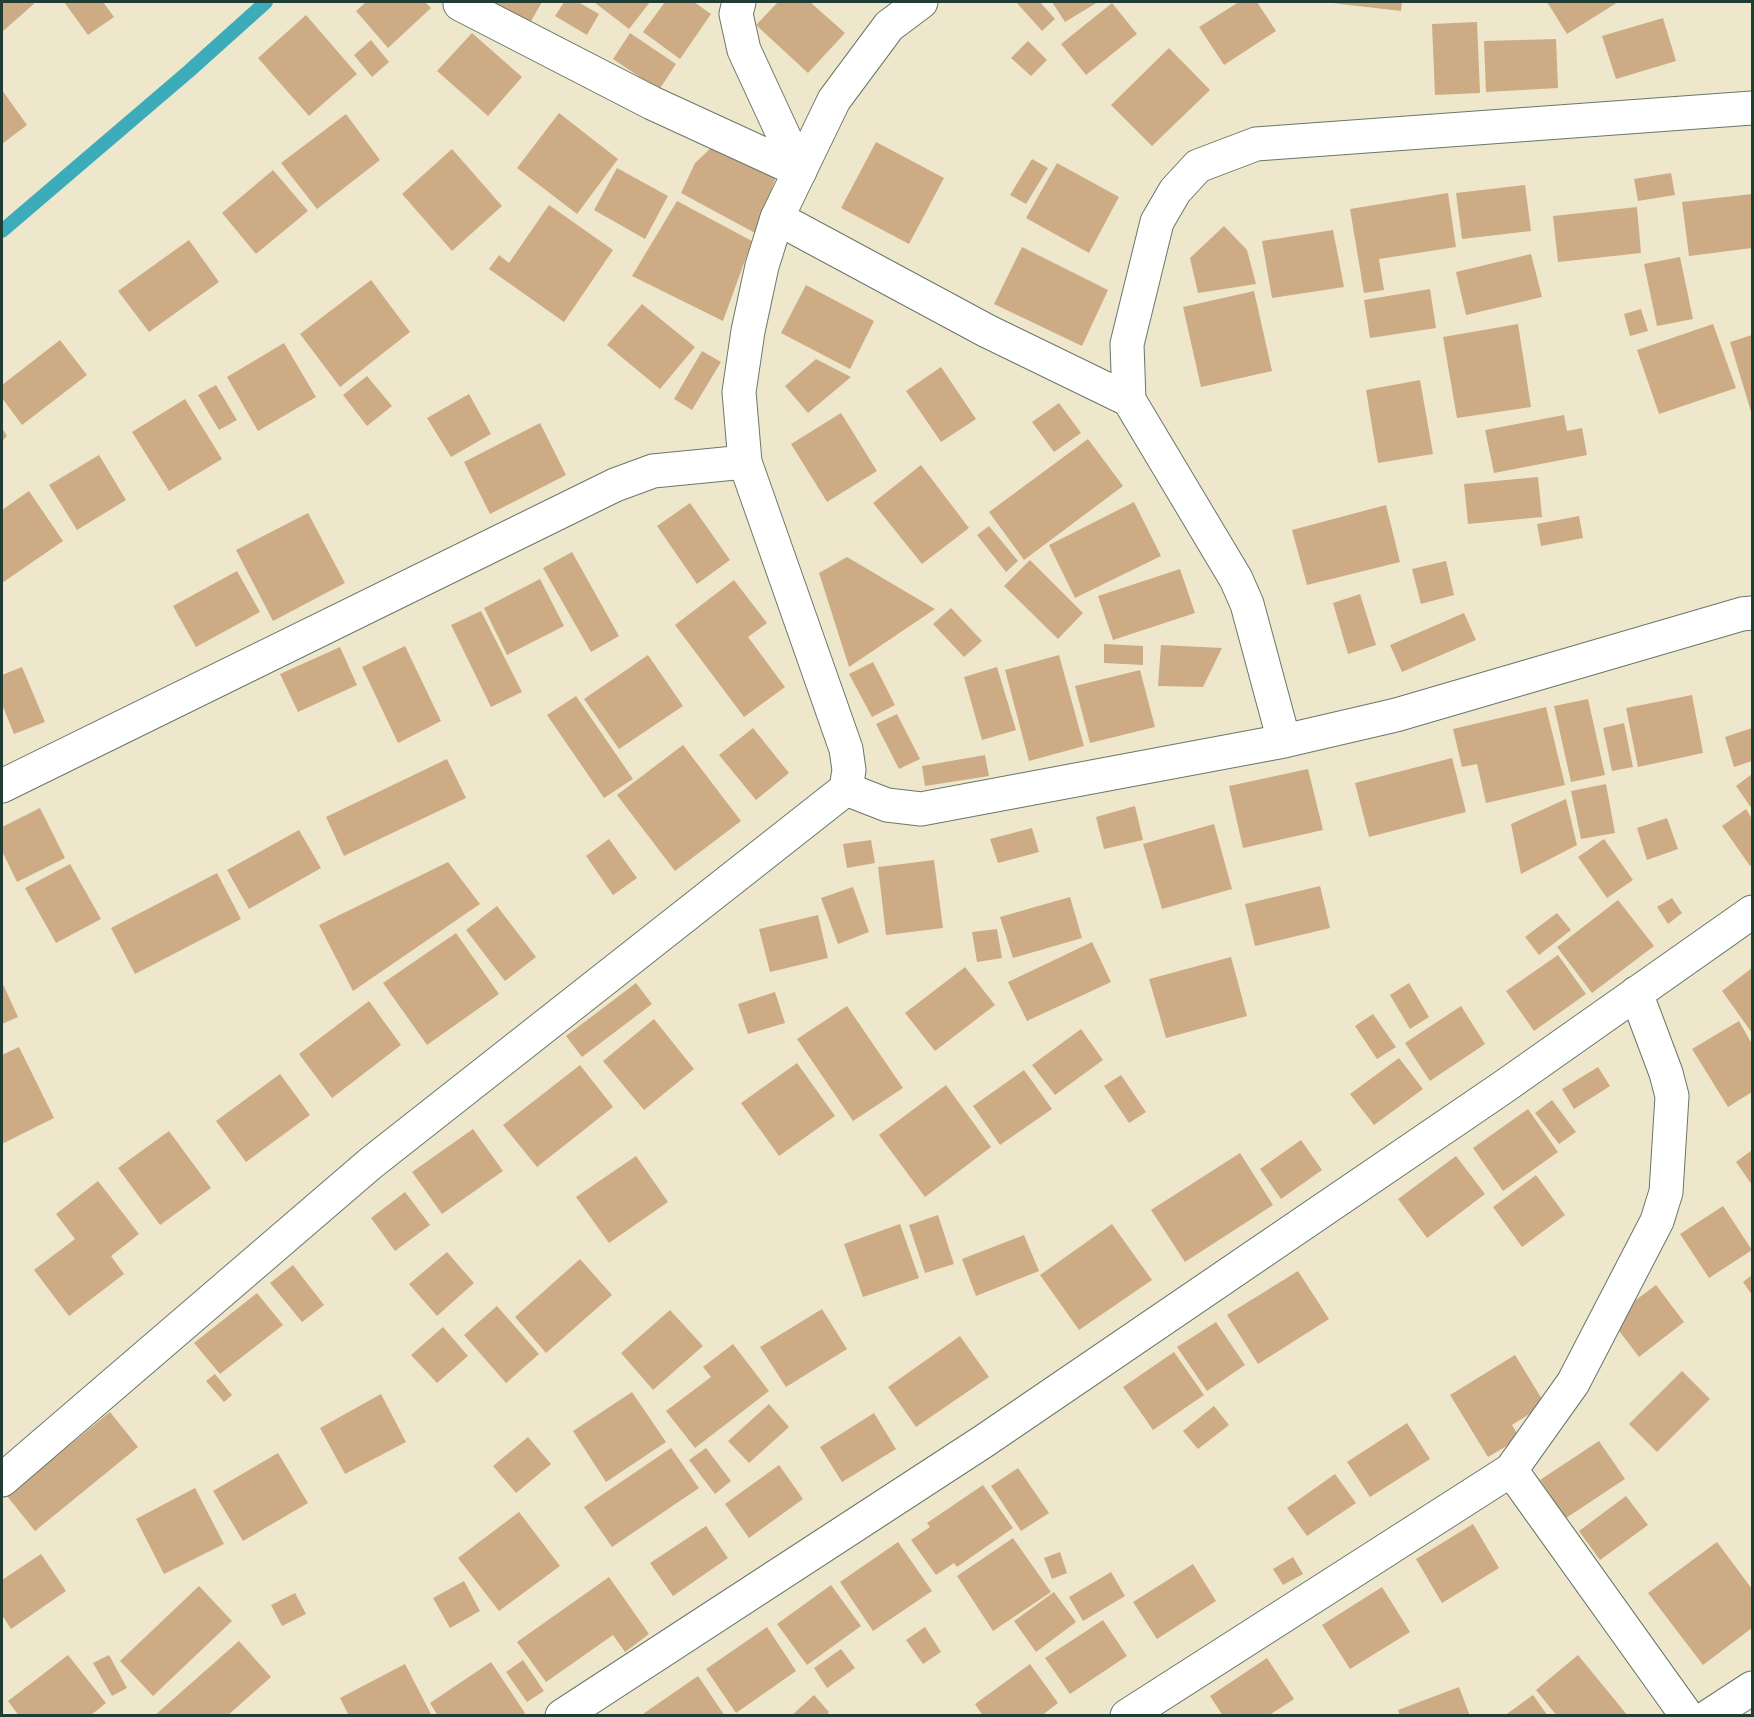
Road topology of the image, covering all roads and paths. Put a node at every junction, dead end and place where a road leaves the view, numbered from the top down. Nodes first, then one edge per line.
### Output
1 (739, 2) edge
2 (921, 2) edge
3 (460, 4) dead end
4 (1752, 108) edge
5 (800, 171) junction
6 (777, 218) junction
7 (1128, 400) junction
8 (745, 462) junction
9 (1752, 613) edge
10 (1284, 741) junction
11 (2, 786) edge
12 (846, 789) junction
13 (1752, 912) edge
14 (1636, 993) junction
15 (1511, 1470) junction
16 (2, 1480) edge
17 (1752, 1688) edge
18 (562, 1716) edge
19 (1126, 1716) edge
20 (1687, 1716) edge
21 (1709, 1716) edge

1 - 5 street
2 - 5 street
3 - 5 street
4 - 7 street
5 - 6 street
6 - 7 street
6 - 8 street
7 - 10 street
8 - 11 street
8 - 12 street
9 - 10 street
10 - 12 street
12 - 16 street
13 - 14 street
14 - 15 street
14 - 18 street
15 - 19 street
15 - 20 street
17 - 21 street

